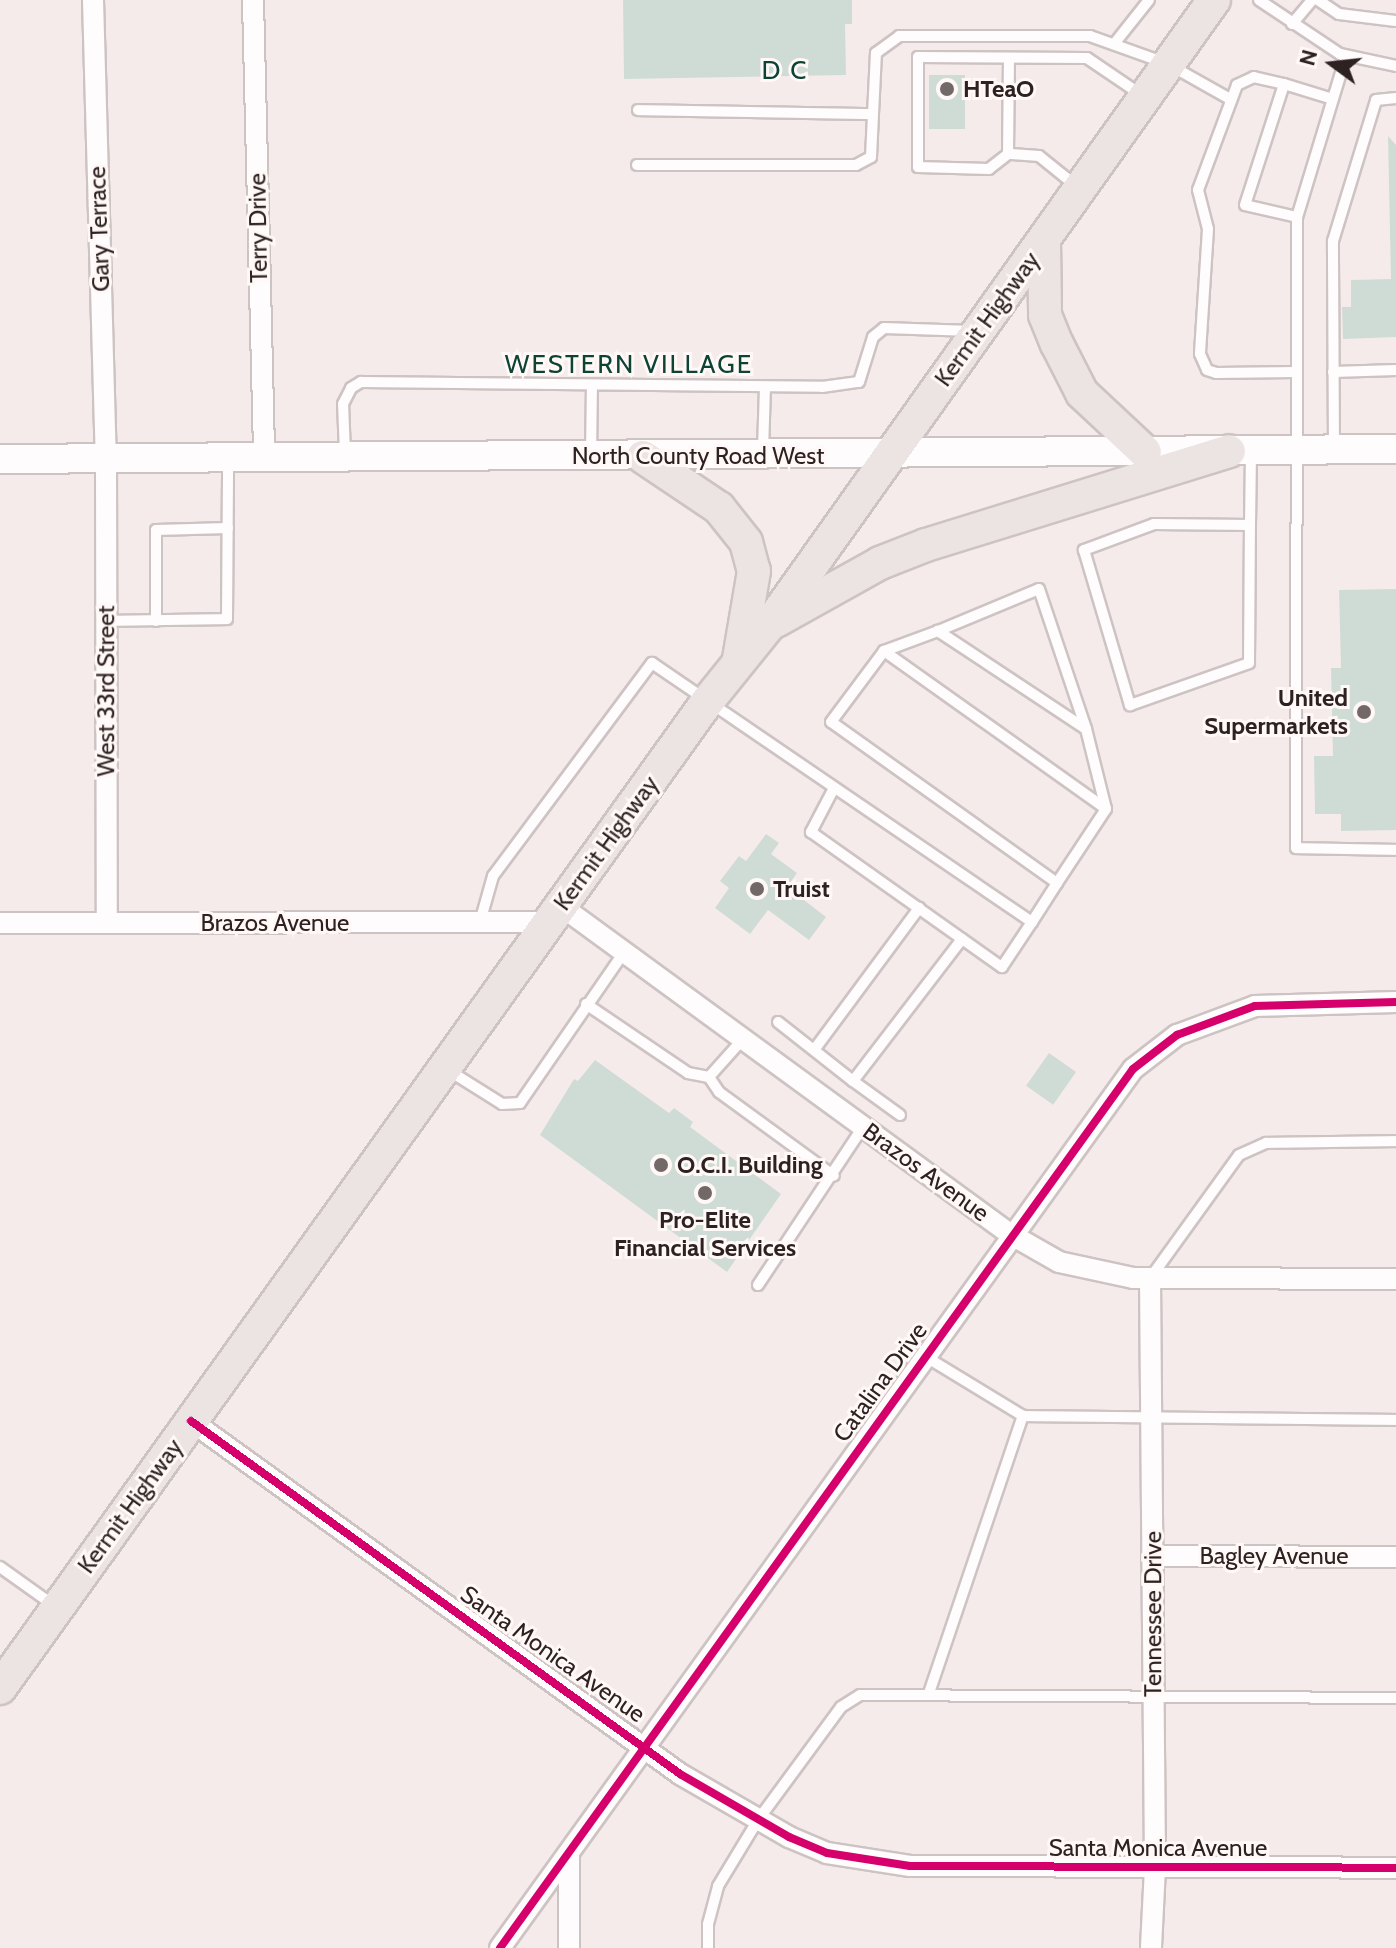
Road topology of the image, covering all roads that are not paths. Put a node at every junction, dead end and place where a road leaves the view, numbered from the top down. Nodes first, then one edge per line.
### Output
1 (93, 0) edge
2 (253, 0) edge
3 (1149, 0) edge
4 (1214, 0) edge
5 (1259, 0) edge
6 (1312, 0) edge
7 (1318, 0) edge
8 (1396, 21) edge
9 (1292, 24) junction
10 (1114, 44) junction
11 (1346, 56) junction
12 (1009, 58) junction
13 (1168, 64) junction
14 (1396, 66) edge
15 (1284, 84) junction
16 (1145, 97) junction
17 (1396, 98) edge
18 (1230, 99) junction
19 (1333, 99) junction
20 (638, 110) dead end
21 (873, 114) junction
22 (1008, 154) junction
23 (637, 165) dead end
24 (1080, 188) junction
25 (1297, 217) junction
26 (1044, 240) junction
27 (978, 332) junction
28 (1396, 370) edge
29 (1295, 372) junction
30 (1333, 372) junction
31 (592, 385) junction
32 (765, 387) junction
33 (1396, 449) edge
34 (1295, 450) junction
35 (1334, 450) junction
36 (1240, 451) junction
37 (1145, 452) junction
38 (889, 454) junction
39 (763, 456) junction
40 (228, 457) junction
41 (264, 457) junction
42 (345, 457) junction
43 (591, 457) junction
44 (643, 457) junction
45 (106, 458) junction
46 (0, 459) edge
47 (1250, 525) junction
48 (228, 528) junction
49 (106, 621) junction
50 (156, 621) junction
51 (770, 624) junction
52 (938, 631) junction
53 (884, 651) junction
54 (739, 659) junction
55 (707, 702) junction
56 (1086, 729) junction
57 (834, 788) junction
58 (1106, 809) junction
59 (1396, 850) edge
60 (1057, 883) junction
61 (919, 908) junction
62 (555, 914) junction
63 (480, 922) junction
64 (1032, 922) junction
65 (0, 923) edge
66 (107, 923) junction
67 (962, 939) junction
68 (624, 952) junction
69 (1396, 1002) edge
70 (586, 1004) junction
71 (778, 1022) dead end
72 (743, 1039) junction
73 (814, 1050) junction
74 (444, 1068) junction
75 (709, 1077) junction
76 (853, 1081) junction
77 (900, 1115) dead end
78 (863, 1127) junction
79 (1396, 1141) edge
80 (834, 1176) junction
81 (1010, 1234) junction
82 (1150, 1279) junction
83 (1396, 1279) edge
84 (758, 1285) dead end
85 (923, 1355) junction
86 (1023, 1416) junction
87 (1151, 1420) junction
88 (1396, 1420) edge
89 (191, 1421) junction
90 (1152, 1556) junction
91 (1396, 1557) edge
92 (0, 1567) edge
93 (58, 1608) junction
94 (0, 1688) edge
95 (929, 1693) junction
96 (1153, 1697) junction
97 (1396, 1698) edge
98 (645, 1744) junction
99 (758, 1820) junction
100 (569, 1854) junction
101 (1155, 1868) junction
102 (1396, 1868) edge
103 (500, 1948) edge
104 (569, 1948) edge
105 (708, 1948) edge
106 (1151, 1948) edge

1 - 45 street, Gary Terrace
2 - 41 street, Terry Drive
3 - 10 lane
4 - 13 main road, Kermit Highway
5 - 9 lane
6 - 9 lane
7 - 8 lane
9 - 11 lane
10 - 13 lane
10 - 21 lane
11 - 14 lane
11 - 19 lane
12 - 16 lane
12 - 22 lane
12 - 22 lane
13 - 16 main road, Kermit Highway
13 - 18 lane
15 - 18 lane
15 - 19 lane
15 - 25 lane
16 - 24 main road, Kermit Highway
17 - 30 lane
18 - 29 lane
19 - 25 lane
20 - 21 lane
21 - 23 lane
22 - 24 lane
24 - 26 main road, Kermit Highway
25 - 29 lane
26 - 27 main road, Kermit Highway
26 - 37 main road
27 - 32 lane
27 - 38 main road, Kermit Highway
28 - 30 lane
29 - 34 lane
30 - 35 lane
31 - 32 lane
31 - 42 lane
31 - 43 lane
32 - 39 lane
33 - 35 main road, North County Road West
34 - 35 main road, North County Road West
34 - 36 main road, North County Road West
34 - 59 lane
36 - 37 main road, North County Road West
36 - 47 lane
36 - 51 main road
37 - 38 main road, North County Road West
38 - 39 main road, North County Road West
38 - 51 main road, Kermit Highway
39 - 44 main road, North County Road West
40 - 41 main road, North County Road West
40 - 45 main road, North County Road West
40 - 48 lane
41 - 42 main road, North County Road West
42 - 43 main road, North County Road West
43 - 44 main road, North County Road West
44 - 54 main road
45 - 46 main road, North County Road West
45 - 49 street, West 33rd Street
47 - 47 lane
48 - 50 lane
48 - 50 lane
49 - 50 lane
49 - 66 street, West 33rd Street
51 - 54 main road, Kermit Highway
52 - 53 lane
52 - 56 lane
52 - 56 lane
53 - 58 lane
53 - 60 lane
54 - 55 main road, Kermit Highway
55 - 57 lane
55 - 62 main road, Kermit Highway
55 - 63 lane
56 - 58 lane
57 - 61 lane
57 - 64 lane
58 - 60 lane
60 - 64 lane
61 - 67 lane
61 - 73 lane
62 - 63 street, Brazos Avenue
62 - 68 street, Brazos Avenue
62 - 74 main road, Kermit Highway
63 - 66 street, Brazos Avenue
64 - 67 lane
65 - 66 street, Brazos Avenue
67 - 76 lane
68 - 70 lane
68 - 72 street, Brazos Avenue
69 - 81 street, Catalina Drive
70 - 74 lane
70 - 75 lane
71 - 73 lane
72 - 75 lane
72 - 78 street, Brazos Avenue
73 - 76 lane
74 - 89 main road, Kermit Highway
75 - 80 lane
76 - 77 lane
78 - 80 lane
78 - 81 street, Brazos Avenue
79 - 82 lane
80 - 84 lane
81 - 82 street, Brazos Avenue
81 - 85 street, Catalina Drive
82 - 83 street, Brazos Avenue
82 - 87 street, Tennessee Drive
85 - 86 lane
85 - 98 street, Catalina Drive
86 - 87 lane
86 - 95 lane
87 - 88 lane
87 - 90 street, Tennessee Drive
89 - 93 main road, Kermit Highway
89 - 98 street, Santa Monica Avenue
90 - 91 street, Bagley Avenue
90 - 96 street, Tennessee Drive
92 - 93 lane
93 - 94 main road, Kermit Highway
95 - 96 lane
95 - 99 lane
96 - 97 lane
96 - 101 street, Tennessee Drive
98 - 99 street, Santa Monica Avenue
98 - 100 street, Catalina Drive
99 - 101 street, Santa Monica Avenue
99 - 105 lane
100 - 103 street, Catalina Drive
100 - 104 street
101 - 102 street, Santa Monica Avenue
101 - 106 street, Tennessee Drive

